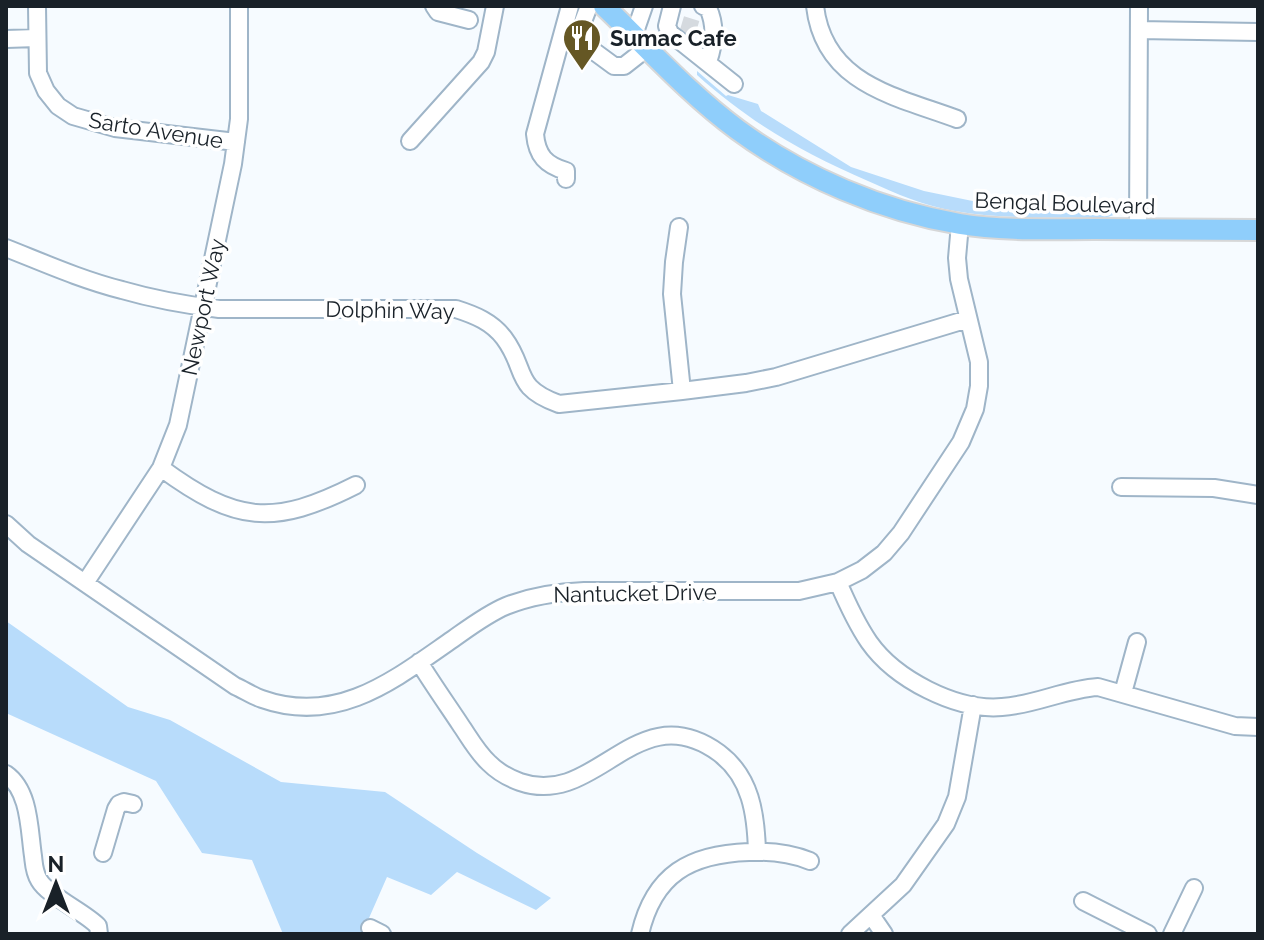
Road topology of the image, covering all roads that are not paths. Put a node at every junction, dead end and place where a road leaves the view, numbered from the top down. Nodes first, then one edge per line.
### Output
1 (37, 6) edge
2 (239, 6) edge
3 (434, 6) edge
4 (495, 6) edge
5 (570, 6) edge
6 (589, 6) edge
7 (604, 6) edge
8 (644, 6) edge
9 (672, 6) edge
10 (815, 6) edge
11 (1139, 6) edge
12 (698, 8) edge
13 (469, 20) dead end
14 (1139, 30) junction
15 (1258, 32) edge
16 (37, 38) junction
17 (685, 38) junction
18 (6, 39) edge
19 (641, 42) junction
20 (708, 62) junction
21 (663, 63) junction
22 (734, 84) dead end
23 (957, 119) dead end
24 (410, 141) dead end
25 (236, 142) junction
26 (566, 179) dead end
27 (960, 224) junction
28 (679, 227) dead end
29 (1138, 230) junction
30 (1258, 230) edge
31 (6, 248) edge
32 (204, 307) junction
33 (968, 319) junction
34 (682, 391) junction
35 (161, 468) junction
36 (356, 485) dead end
37 (1121, 487) dead end
38 (1258, 495) edge
39 (6, 524) edge
40 (838, 582) junction
41 (85, 583) junction
42 (1137, 642) dead end
43 (419, 662) junction
44 (1123, 693) junction
45 (973, 705) junction
46 (1258, 727) edge
47 (6, 774) edge
48 (133, 804) dead end
49 (757, 852) junction
50 (103, 853) dead end
51 (810, 861) dead end
52 (1194, 888) dead end
53 (1083, 901) dead end
54 (871, 915) junction
55 (99, 934) edge
56 (640, 934) edge
57 (850, 934) edge
58 (884, 934) edge
59 (1148, 934) edge
60 (1172, 934) edge

1 - 16 street, Sarto Avenue
2 - 25 street, Newport Way
3 - 13 street
4 - 24 street
5 - 26 street
6 - 19 street
7 - 19 main road, Bengal Boulevard
8 - 19 street
9 - 17 street
10 - 23 street
11 - 14 street
12 - 20 street
14 - 15 street
14 - 29 street
16 - 18 street
16 - 25 street, Sarto Avenue
17 - 20 street
17 - 21 street
19 - 21 main road, Bengal Boulevard
20 - 22 street
21 - 27 main road, Bengal Boulevard
25 - 32 street, Newport Way
27 - 29 main road, Bengal Boulevard
27 - 33 street, Nantucket Drive
28 - 34 street
29 - 30 main road, Bengal Boulevard
31 - 32 street, Dolphin Way
32 - 34 street, Dolphin Way
32 - 35 street, Newport Way
33 - 34 street, Dolphin Way
33 - 40 street, Nantucket Drive
35 - 36 street
35 - 41 street, Newport Way
37 - 38 street
39 - 41 street, Nantucket Drive
40 - 43 street, Nantucket Drive
40 - 45 street
41 - 43 street, Nantucket Drive
42 - 44 street
43 - 49 street
44 - 45 street
44 - 46 street
45 - 54 street
47 - 55 street
48 - 50 street
49 - 51 street
49 - 56 street
52 - 60 street
53 - 59 street
54 - 57 street
54 - 58 street

